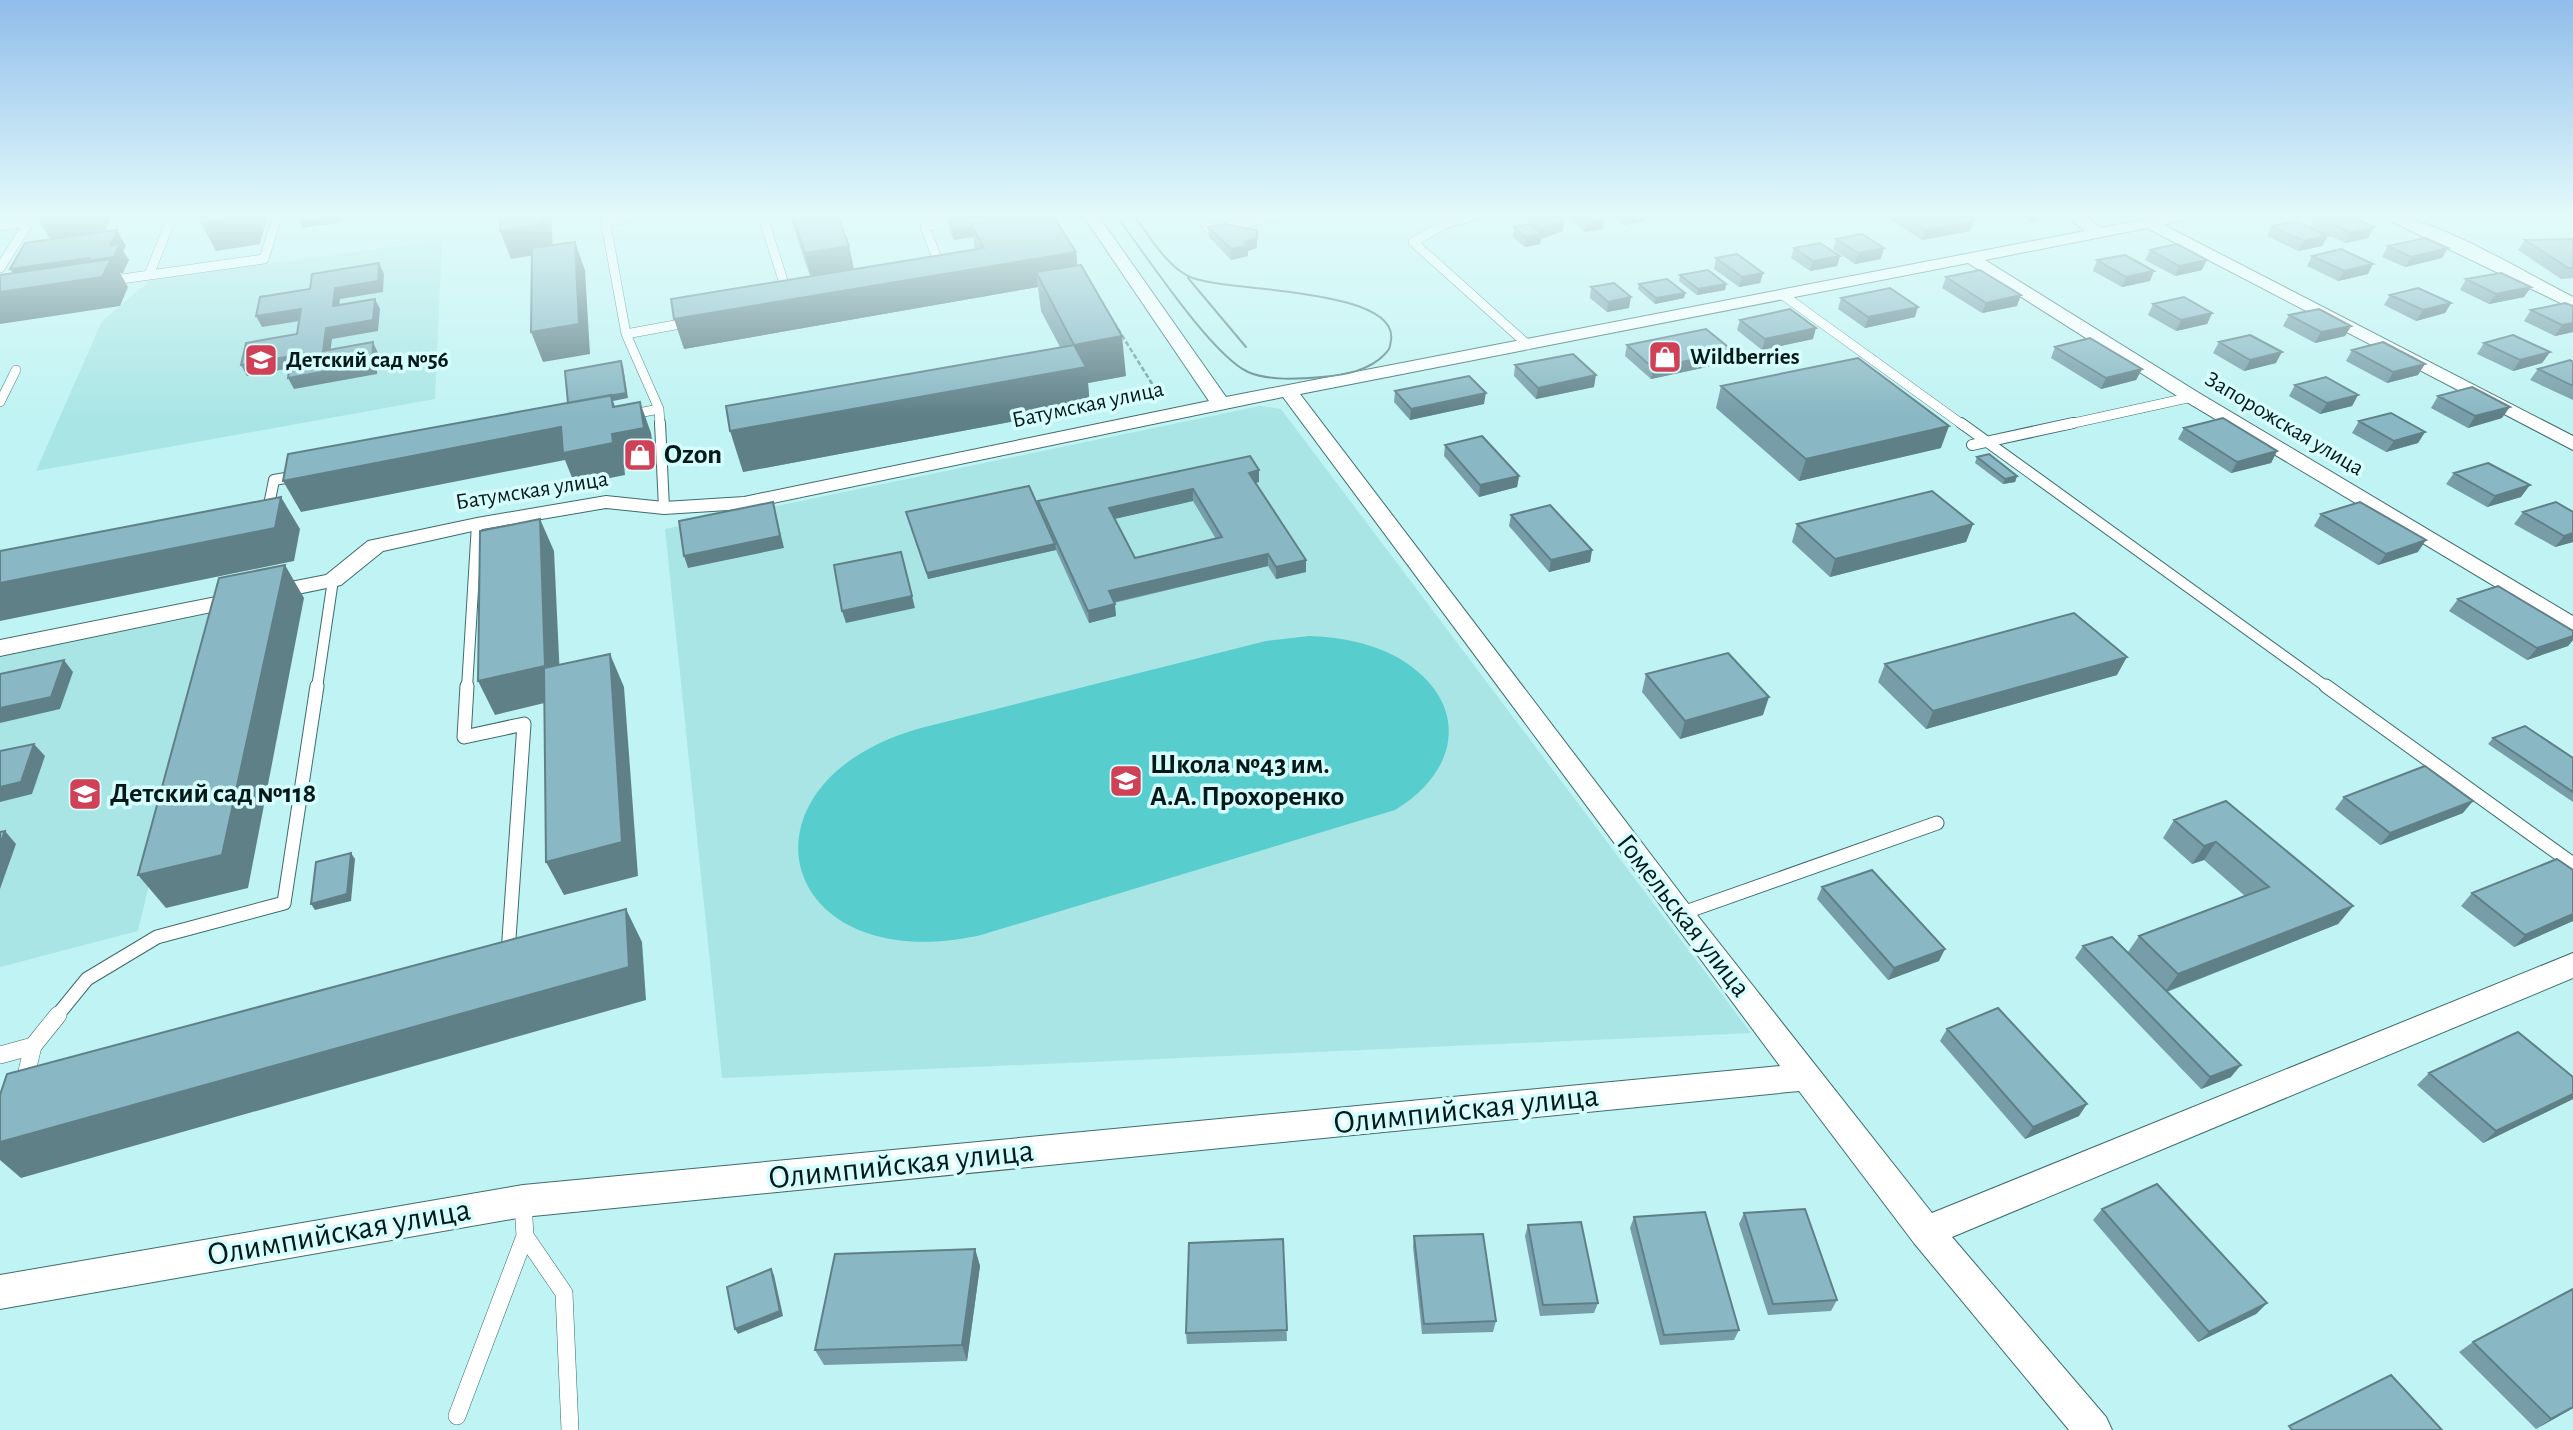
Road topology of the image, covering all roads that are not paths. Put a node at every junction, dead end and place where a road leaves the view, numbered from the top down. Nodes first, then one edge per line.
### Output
1 (110, 281) edge
2 (616, 281) edge
3 (783, 281) edge
4 (1135, 281) edge
5 (1456, 281) edge
6 (1858, 281) edge
7 (2007, 281) edge
8 (2260, 281) edge
9 (2528, 281) edge
10 (94, 283) edge
11 (1783, 295) junction
12 (803, 300) edge
13 (2571, 302) edge
14 (790, 303) junction
15 (776, 305) edge
16 (708, 318) edge
17 (626, 334) junction
18 (1528, 345) junction
19 (0, 372) edge
20 (1288, 391) junction
21 (2192, 397) junction
22 (0, 402) edge
23 (1221, 404) junction
24 (659, 409) junction
25 (617, 417) edge
26 (1984, 442) junction
27 (2573, 444) edge
28 (1972, 445) dead end
29 (316, 473) edge
30 (664, 508) junction
31 (477, 524) junction
32 (265, 525) edge
33 (333, 580) junction
34 (2573, 626) edge
35 (0, 648) edge
36 (1937, 823) dead end
37 (2573, 864) edge
38 (1680, 914) junction
39 (497, 956) edge
40 (2573, 965) edge
41 (33, 1046) junction
42 (0, 1055) edge
43 (1808, 1077) junction
44 (25, 1091) edge
45 (523, 1201) junction
46 (1926, 1233) junction
47 (525, 1236) junction
48 (0, 1292) edge
49 (457, 1416) dead end
50 (570, 1430) edge
51 (2092, 1430) edge

1 - 10 lane
2 - 17 lane
3 - 14 lane
4 - 23 street
5 - 18 lane
6 - 11 street, Батумская улица
7 - 21 street, Запорожская улица
8 - 27 street
9 - 13 street
11 - 18 street, Батумская улица
11 - 26 lane
12 - 14 lane
14 - 15 lane
16 - 17 lane
17 - 24 lane
18 - 20 street, Батумская улица
19 - 22 lane
20 - 23 street, Батумская улица
20 - 38 street, Гомельская улица
21 - 26 lane
21 - 34 street, Запорожская улица
23 - 30 street, Батумская улица
24 - 25 lane
24 - 30 lane
26 - 28 lane
26 - 37 lane
29 - 32 lane
30 - 31 street, Батумская улица
31 - 33 street, Батумская улица
31 - 39 lane
33 - 35 street, Батумская улица
33 - 41 lane
36 - 38 lane
38 - 43 street, Гомельская улица
40 - 46 street
41 - 42 lane
41 - 44 lane
43 - 45 street, Олимпийская улица
43 - 46 street, Гомельская улица
45 - 47 lane
45 - 48 street, Олимпийская улица
46 - 51 street, Гомельская улица
47 - 49 lane
47 - 50 lane

